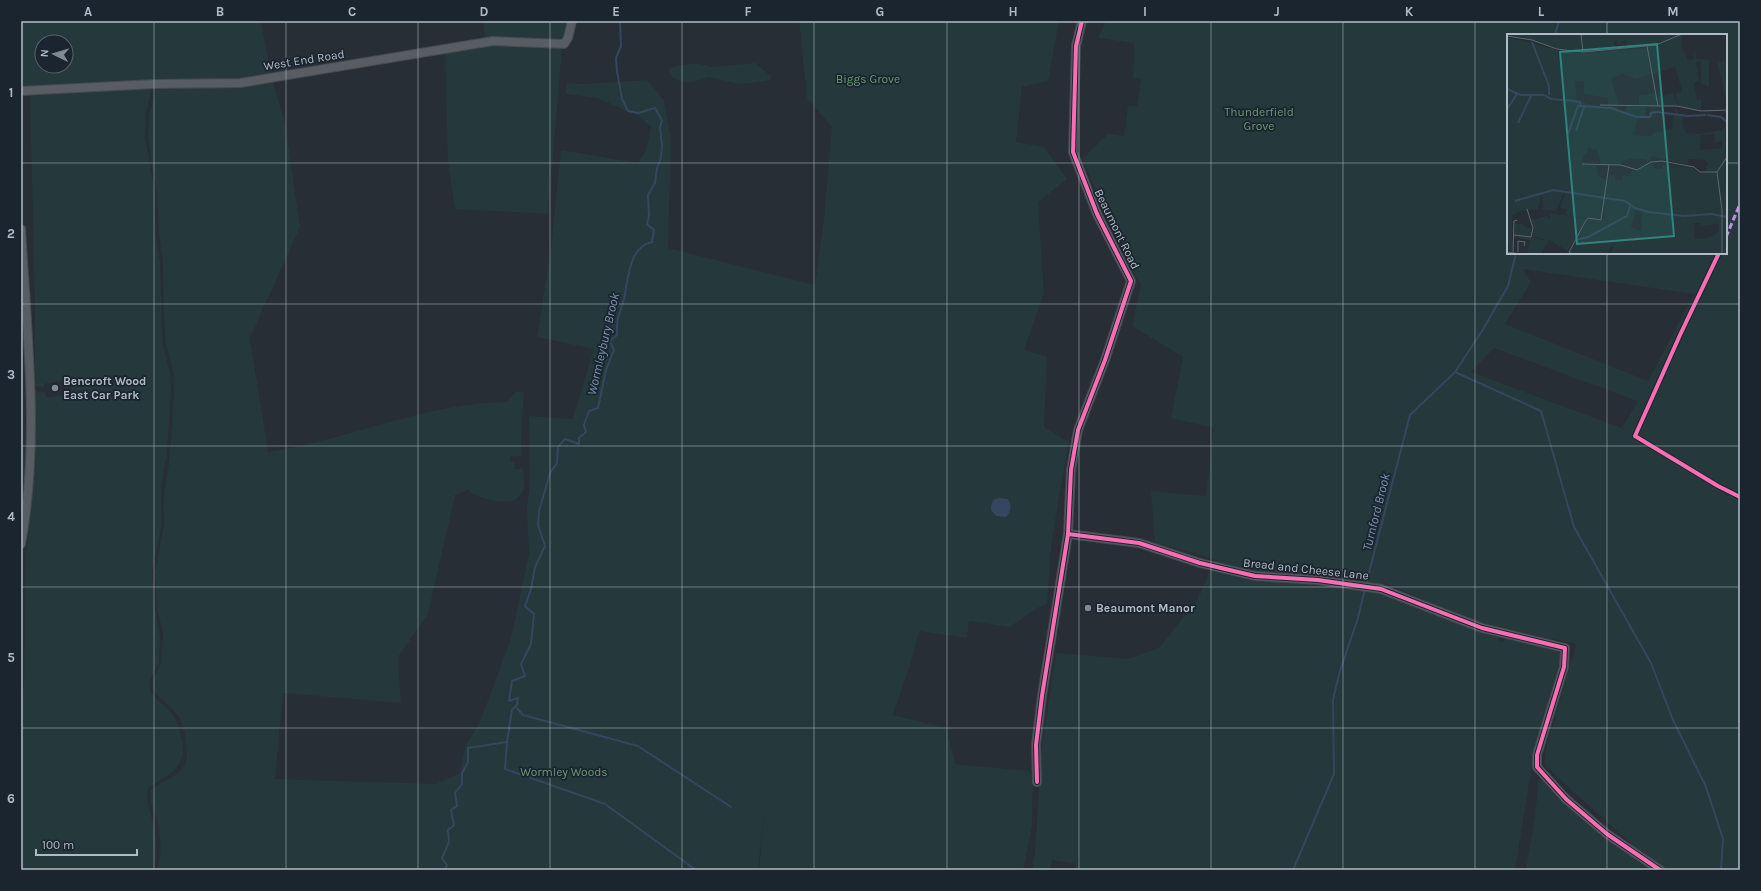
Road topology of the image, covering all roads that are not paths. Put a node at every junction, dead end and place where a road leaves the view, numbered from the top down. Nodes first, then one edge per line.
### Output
1 (572, 21) edge
2 (1082, 21) edge
3 (21, 91) edge
4 (21, 229) edge
5 (1068, 534) junction
6 (21, 544) edge
7 (1037, 782) dead end
8 (1660, 870) edge

1 - 3 street, West End Road
2 - 5 street, Beaumont Road
4 - 6 street
5 - 7 street, Beaumont Road
5 - 8 street, Bread and Cheese Lane

